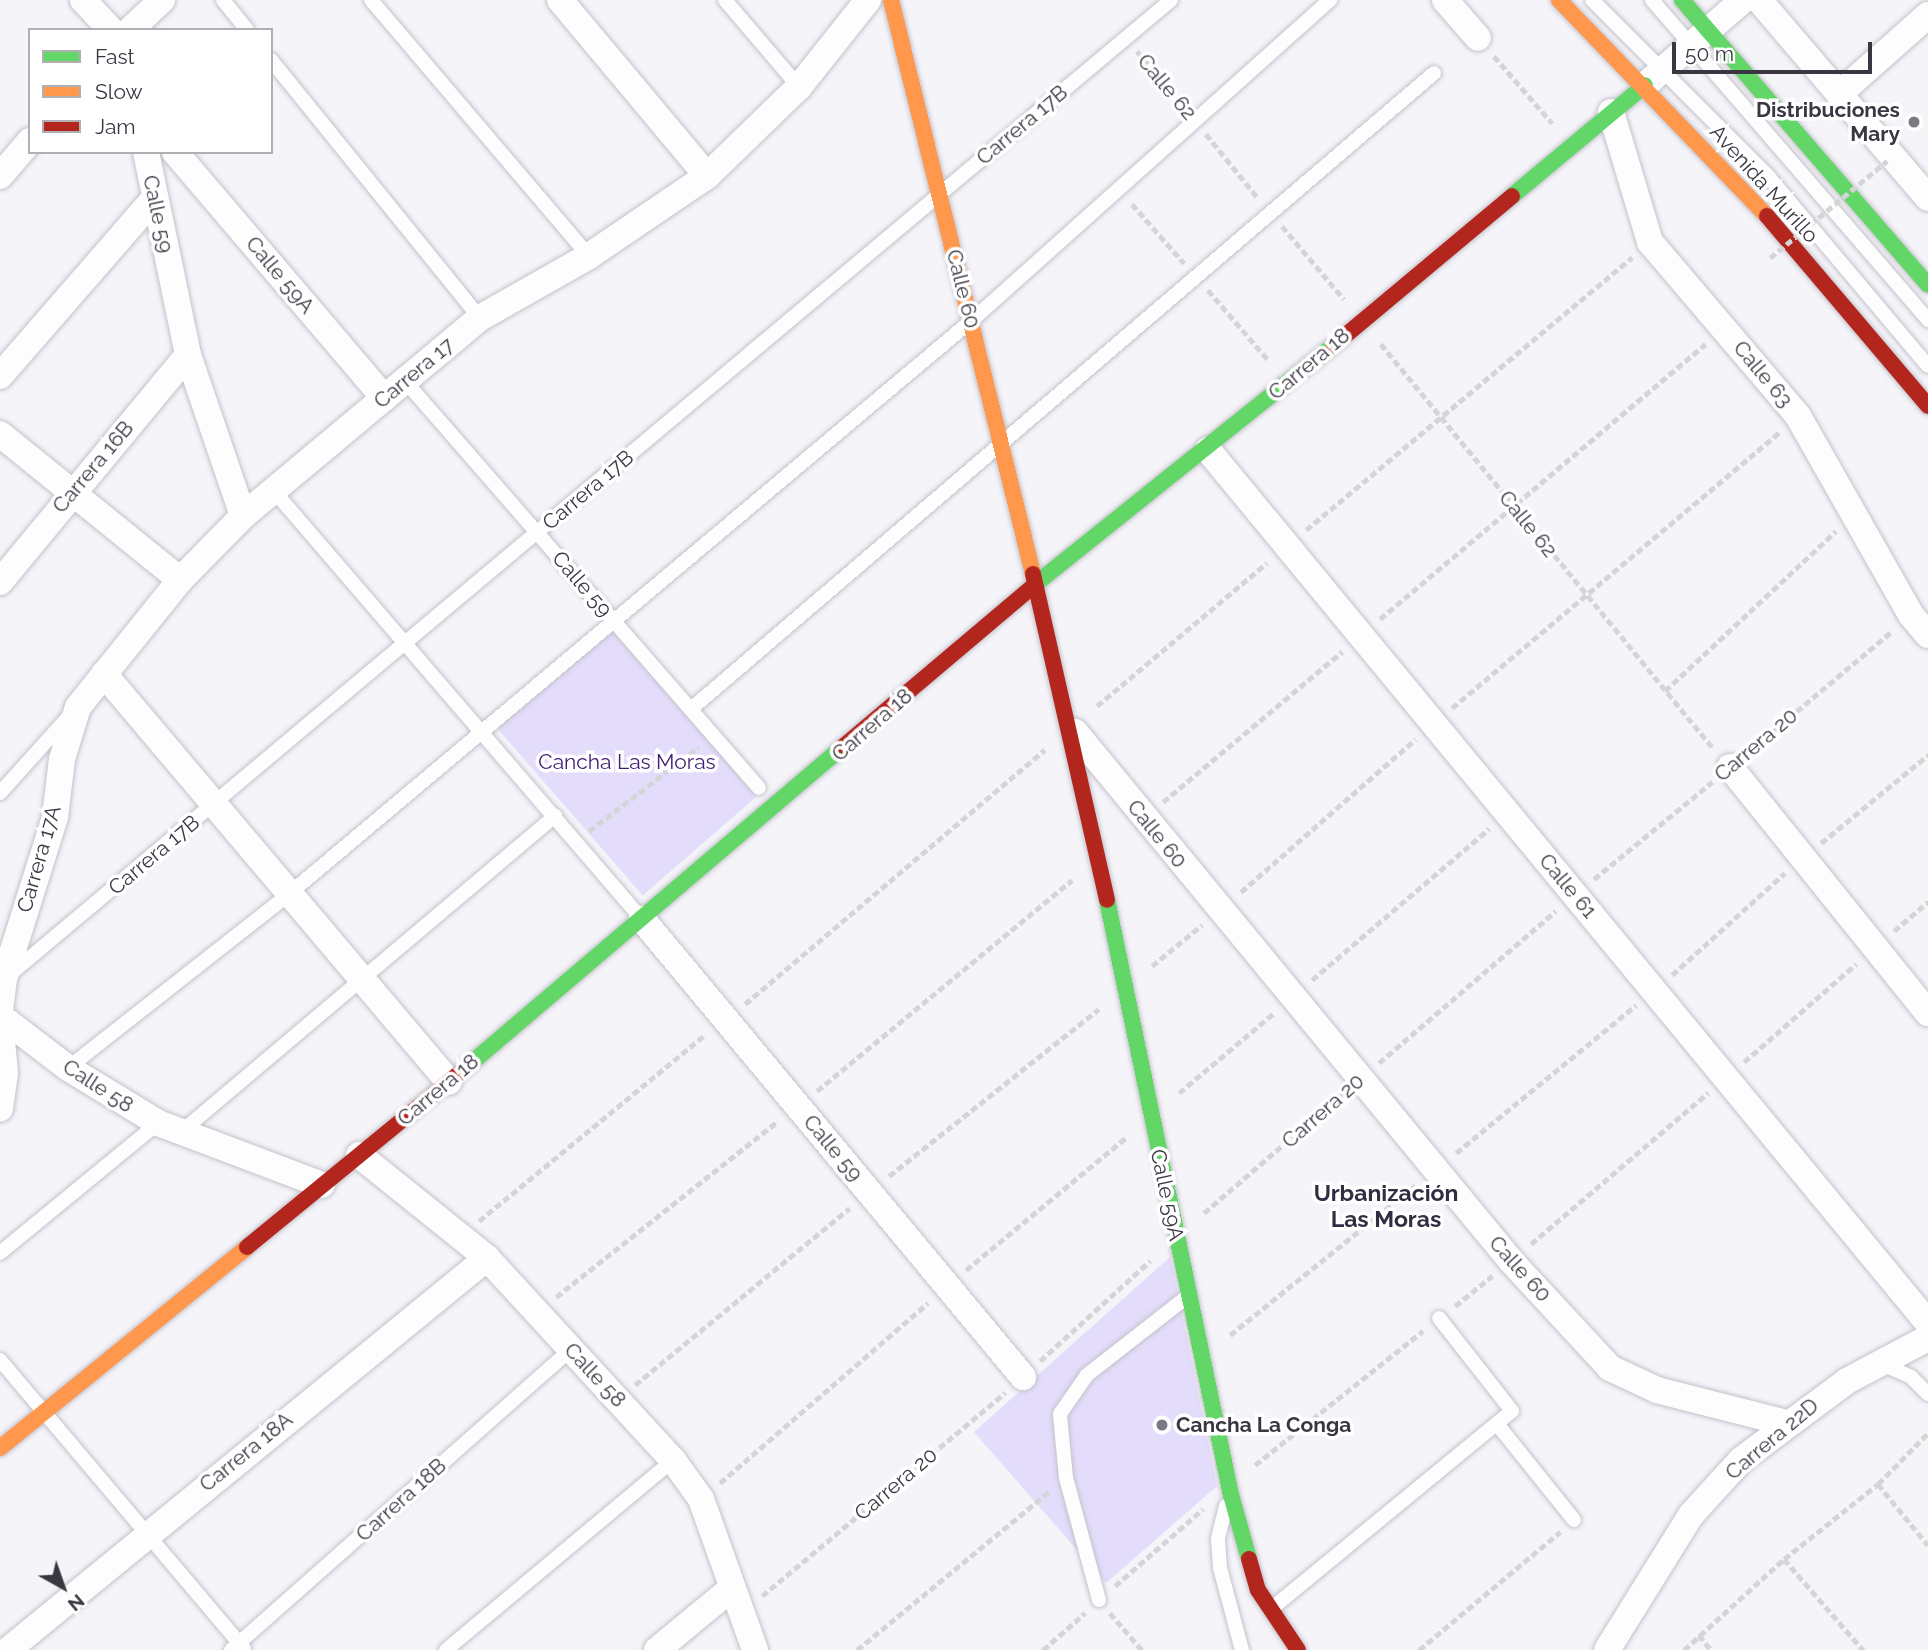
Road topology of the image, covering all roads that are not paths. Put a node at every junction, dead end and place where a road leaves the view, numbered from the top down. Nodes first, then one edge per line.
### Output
1 (83, 0) edge
2 (162, 0) edge
3 (223, 0) edge
4 (371, 0) edge
5 (560, 0) edge
6 (725, 0) edge
7 (868, 0) edge
8 (891, 0) edge
9 (1171, 0) edge
10 (1329, 0) edge
11 (1445, 0) edge
12 (1559, 0) edge
13 (1592, 0) edge
14 (1652, 0) edge
15 (1682, 0) edge
16 (1743, 0) edge
17 (1759, 0) edge
18 (1928, 15) edge
19 (109, 28) edge
20 (132, 28) edge
21 (245, 28) edge
22 (1478, 38) road end
23 (1699, 38) junction
24 (273, 62) edge
25 (1434, 72) dead end
26 (1655, 77) junction
27 (799, 86) junction
28 (1839, 94) junction
29 (1611, 112) junction
30 (28, 143) edge
31 (146, 154) edge
32 (177, 154) edge
33 (707, 176) junction
34 (0, 177) edge
35 (1925, 189) edge
36 (940, 194) junction
37 (155, 198) junction
38 (589, 256) junction
39 (1928, 285) edge
40 (480, 318) junction
41 (1928, 320) edge
42 (971, 321) junction
43 (188, 355) junction
44 (1928, 366) edge
45 (0, 376) edge
46 (405, 380) junction
47 (384, 398) junction
48 (1928, 406) edge
49 (0, 434) edge
50 (1003, 443) junction
51 (1208, 450) junction
52 (274, 491) junction
53 (71, 492) junction
54 (243, 516) junction
55 (537, 532) junction
56 (180, 580) junction
57 (0, 582) edge
58 (1037, 583) junction
59 (613, 620) junction
60 (1920, 625) edge
61 (406, 643) junction
62 (104, 674) junction
63 (78, 707) junction
64 (691, 709) junction
65 (1071, 727) junction
66 (482, 731) junction
67 (1730, 767) road end
68 (759, 788) dead end
69 (0, 793) edge
70 (215, 805) junction
71 (555, 816) junction
72 (290, 893) junction
73 (642, 919) junction
74 (361, 977) junction
75 (4, 979) junction
76 (1928, 1013) edge
77 (0, 1015) edge
78 (68, 1068) junction
79 (449, 1082) junction
80 (0, 1109) edge
81 (169, 1127) junction
82 (359, 1155) junction
83 (322, 1185) junction
84 (0, 1253) edge
85 (487, 1258) junction
86 (1189, 1295) junction
87 (1439, 1318) road end
88 (1928, 1323) edge
89 (1928, 1338) edge
90 (571, 1349) junction
91 (0, 1360) edge
92 (1880, 1363) junction
93 (1023, 1377) road end
94 (1928, 1394) edge
95 (46, 1410) junction
96 (1786, 1423) junction
97 (1497, 1424) junction
98 (0, 1448) edge
99 (673, 1460) junction
100 (1230, 1490) junction
101 (1574, 1520) road end
102 (147, 1532) junction
103 (732, 1588) junction
104 (1099, 1600) road end
105 (1270, 1609) junction
106 (239, 1648) edge
107 (8, 1650) edge
108 (446, 1650) edge
109 (657, 1650) edge
110 (755, 1650) edge
111 (1242, 1650) edge
112 (1298, 1650) edge
113 (1607, 1650) edge

1 - 19 street
2 - 20 street
3 - 21 lane
4 - 38 lane
5 - 33 street
6 - 27 lane
7 - 27 street, Carrera 17
8 - 36 street, Calle 60
9 - 36 lane, Carrera 17B
10 - 42 lane
11 - 22 street
12 - 26 street, Avenida Murillo
13 - 26 lane
14 - 23 lane
15 - 23 street
16 - 23 street, Carrera 18
17 - 28 street
18 - 28 street
23 - 26 street, Carrera 18
23 - 39 street
23 - 41 lane
24 - 40 lane
25 - 50 lane
26 - 29 street, Carrera 18
26 - 44 lane
26 - 48 street, Avenida Murillo
27 - 33 street, Carrera 17
28 - 35 street
29 - 51 street, Carrera 18
29 - 60 street, Calle 63
30 - 34 street
31 - 37 street, Calle 59
32 - 47 street, Calle 59A
33 - 38 street, Carrera 17
36 - 42 street, Calle 60
36 - 55 lane, Carrera 17B
37 - 43 street, Calle 59
37 - 45 street
38 - 40 street, Carrera 17
40 - 46 street, Carrera 17
42 - 50 street, Calle 60
42 - 59 lane
43 - 53 street, Carrera 16B
43 - 54 street, Calle 59
46 - 47 street, Carrera 17
46 - 55 lane, Calle 59
47 - 52 street, Carrera 17
49 - 53 street
50 - 58 street, Calle 60
50 - 64 lane
51 - 58 street, Carrera 18
51 - 88 street, Calle 61
52 - 54 street, Carrera 17
52 - 61 lane
53 - 56 street
53 - 57 street, Carrera 16B
54 - 56 street, Carrera 17
55 - 59 lane, Calle 59
55 - 61 lane, Carrera 17B
56 - 62 street, Carrera 17
58 - 65 street, Calle 60
58 - 73 street, Carrera 18
59 - 64 lane, Calle 59
59 - 66 lane
61 - 66 lane
61 - 70 lane, Carrera 17B
62 - 63 street, Carrera 17
62 - 70 street
63 - 69 lane, Carrera 17
63 - 75 street, Carrera 17A
64 - 68 lane, Calle 59
65 - 86 street, Calle 59A
65 - 96 street, Calle 60
66 - 71 lane
66 - 72 lane
67 - 76 street
70 - 72 street
70 - 75 lane, Carrera 17B
71 - 73 lane
71 - 74 lane
72 - 74 street
72 - 78 lane
73 - 79 street, Carrera 18
73 - 93 street, Calle 59
74 - 79 street
74 - 81 lane
75 - 77 street, Carrera 17A
77 - 78 street, Calle 58
77 - 80 street
78 - 81 street, Calle 58
79 - 82 street, Carrera 18
81 - 83 street, Calle 58
81 - 84 lane
82 - 83 street, Carrera 18
82 - 85 street, Calle 58
83 - 95 street, Carrera 18
85 - 90 street, Calle 58
85 - 102 street, Carrera 18A
86 - 100 street, Calle 59A
86 - 104 lane
87 - 97 lane
89 - 92 street, Carrera 22D
90 - 99 street, Calle 58
90 - 106 lane, Carrera 18B
91 - 95 lane
92 - 94 lane
92 - 96 street, Carrera 22D
95 - 98 street, Carrera 18
95 - 102 lane
96 - 113 street, Carrera 22D
97 - 101 lane
97 - 105 lane
99 - 103 street, Calle 58
99 - 108 lane
100 - 105 street, Calle 59A
100 - 111 lane
102 - 106 lane
102 - 107 street, Carrera 18A
103 - 109 street
103 - 110 street, Calle 58
105 - 112 street, Calle 59A

